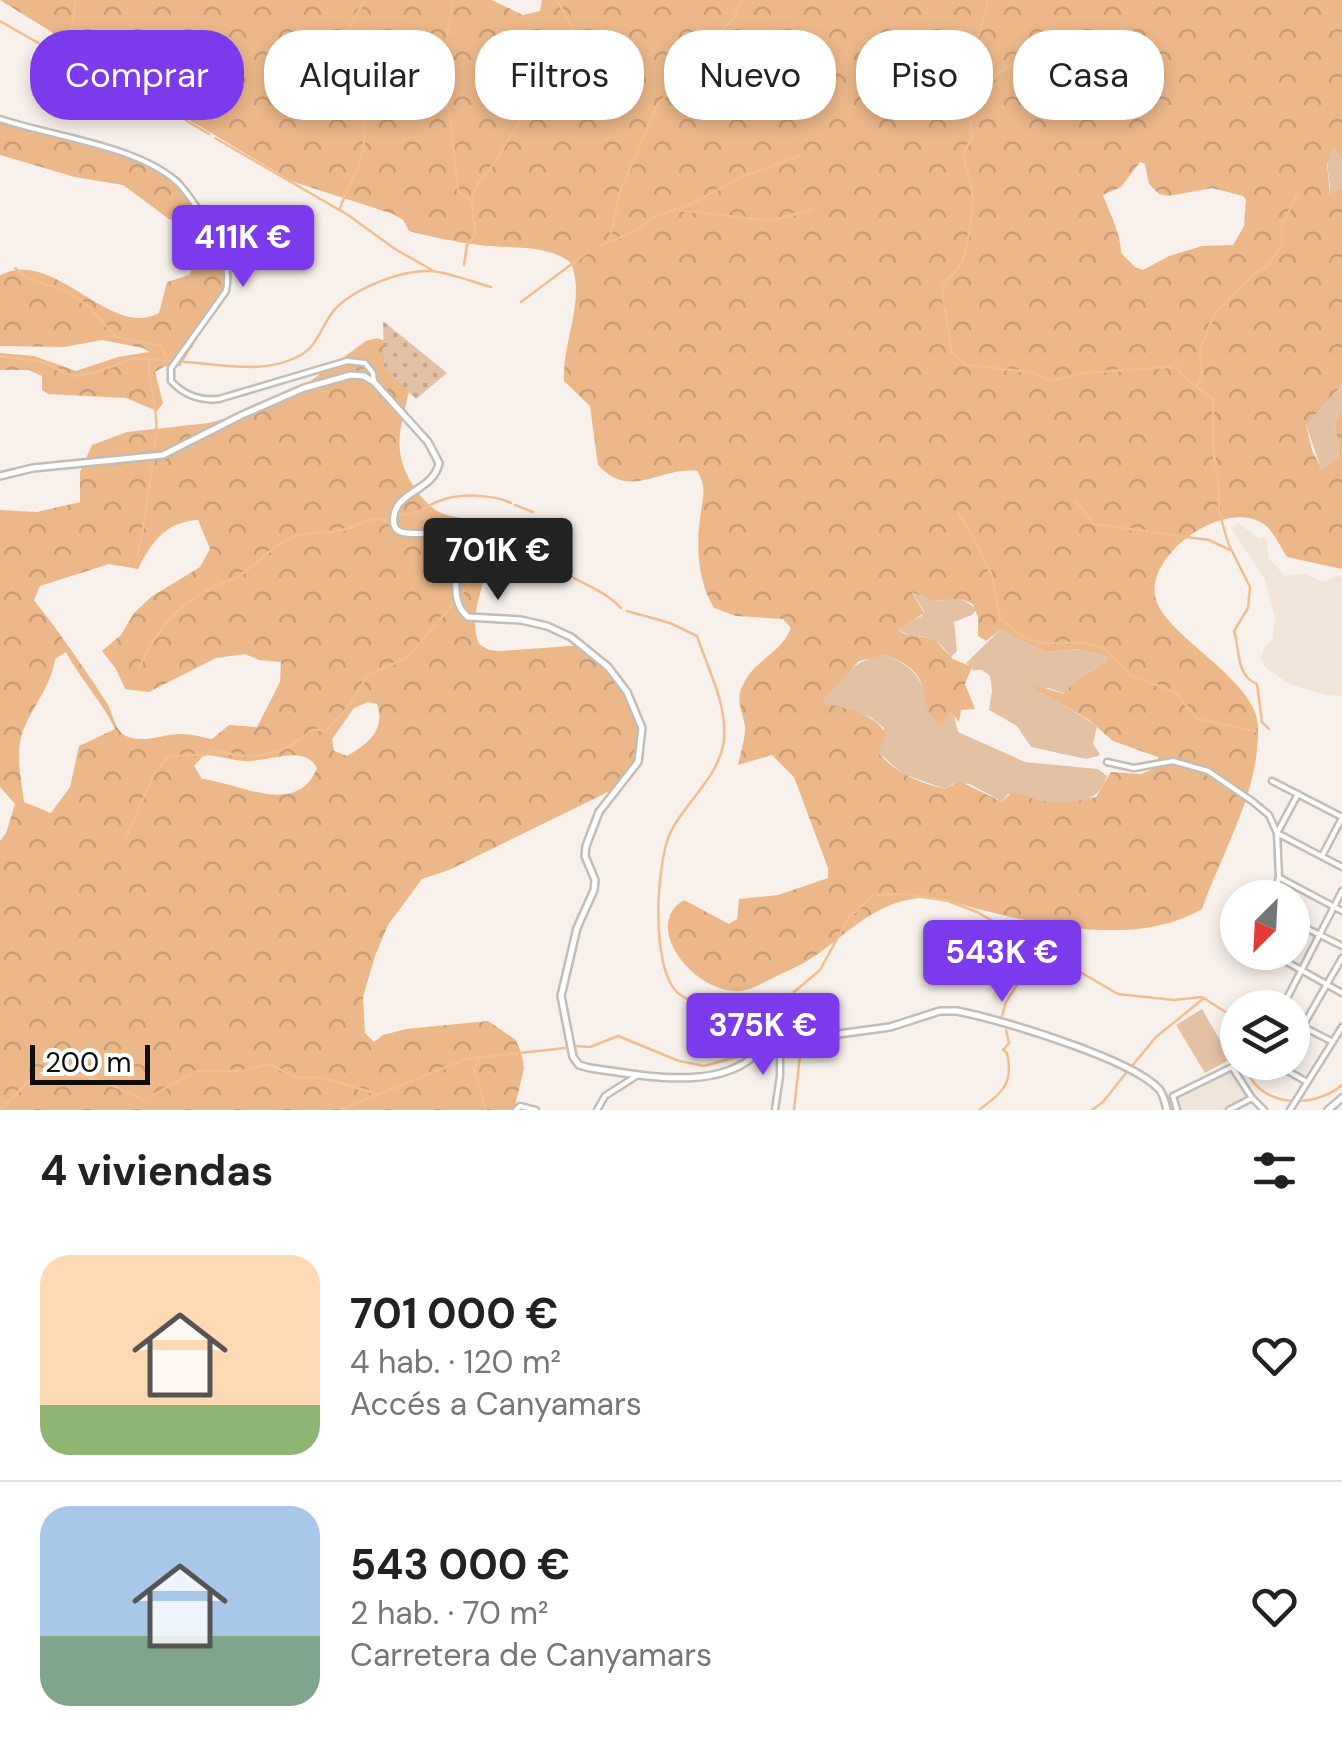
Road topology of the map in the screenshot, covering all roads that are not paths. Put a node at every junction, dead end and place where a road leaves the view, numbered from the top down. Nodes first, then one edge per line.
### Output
1 (0, 119) edge
2 (374, 382) junction
3 (0, 476) edge
4 (1106, 762) dead end
5 (1272, 781) dead end
6 (1298, 794) junction
7 (1342, 817) edge
8 (1277, 833) junction
9 (1322, 856) junction
10 (1342, 866) edge
11 (1279, 877) junction
12 (1278, 880) edge
13 (1342, 891) edge
14 (1334, 906) junction
15 (1342, 911) edge
16 (1310, 930) edge
17 (1319, 934) junction
18 (1342, 946) edge
19 (1310, 952) edge
20 (1342, 958) edge
21 (1301, 970) joint
22 (1326, 984) junction
23 (1291, 990) edge
24 (1342, 993) edge
25 (1310, 1012) edge
26 (786, 1023) dead end
27 (1342, 1027) edge
28 (1310, 1030) edge
29 (780, 1033) junction
30 (787, 1041) junction
31 (772, 1042) junction
32 (1333, 1042) junction
33 (780, 1048) junction
34 (638, 1075) junction
35 (1305, 1080) edge
36 (1308, 1082) junction
37 (1252, 1098) junction
38 (1342, 1098) edge
39 (516, 1110) edge
40 (536, 1110) edge
41 (598, 1110) edge
42 (775, 1110) edge
43 (1167, 1110) edge
44 (1177, 1110) edge
45 (1229, 1110) edge
46 (1264, 1110) edge
47 (1290, 1110) edge
48 (1328, 1110) edge

1 - 2 street
2 - 3 street
2 - 34 street
4 - 8 street
5 - 6 street
6 - 7 street
6 - 8 street
7 - 9 street
8 - 9 street
8 - 11 street
9 - 10 street
11 - 12 street
11 - 14 street
13 - 14 street
14 - 15 street
14 - 17 street
16 - 17 street
17 - 18 street
17 - 19 street
20 - 22 street
21 - 22 street
21 - 23 street
22 - 24 street
22 - 25 street
26 - 29 street
27 - 32 street
28 - 32 street
29 - 30 street
29 - 31 street
30 - 33 street
30 - 43 street
31 - 33 street
31 - 34 street
32 - 36 street
33 - 42 street
34 - 41 street
35 - 36 street
36 - 47 street
37 - 44 street
37 - 45 street
37 - 46 street
38 - 48 street
39 - 40 street

